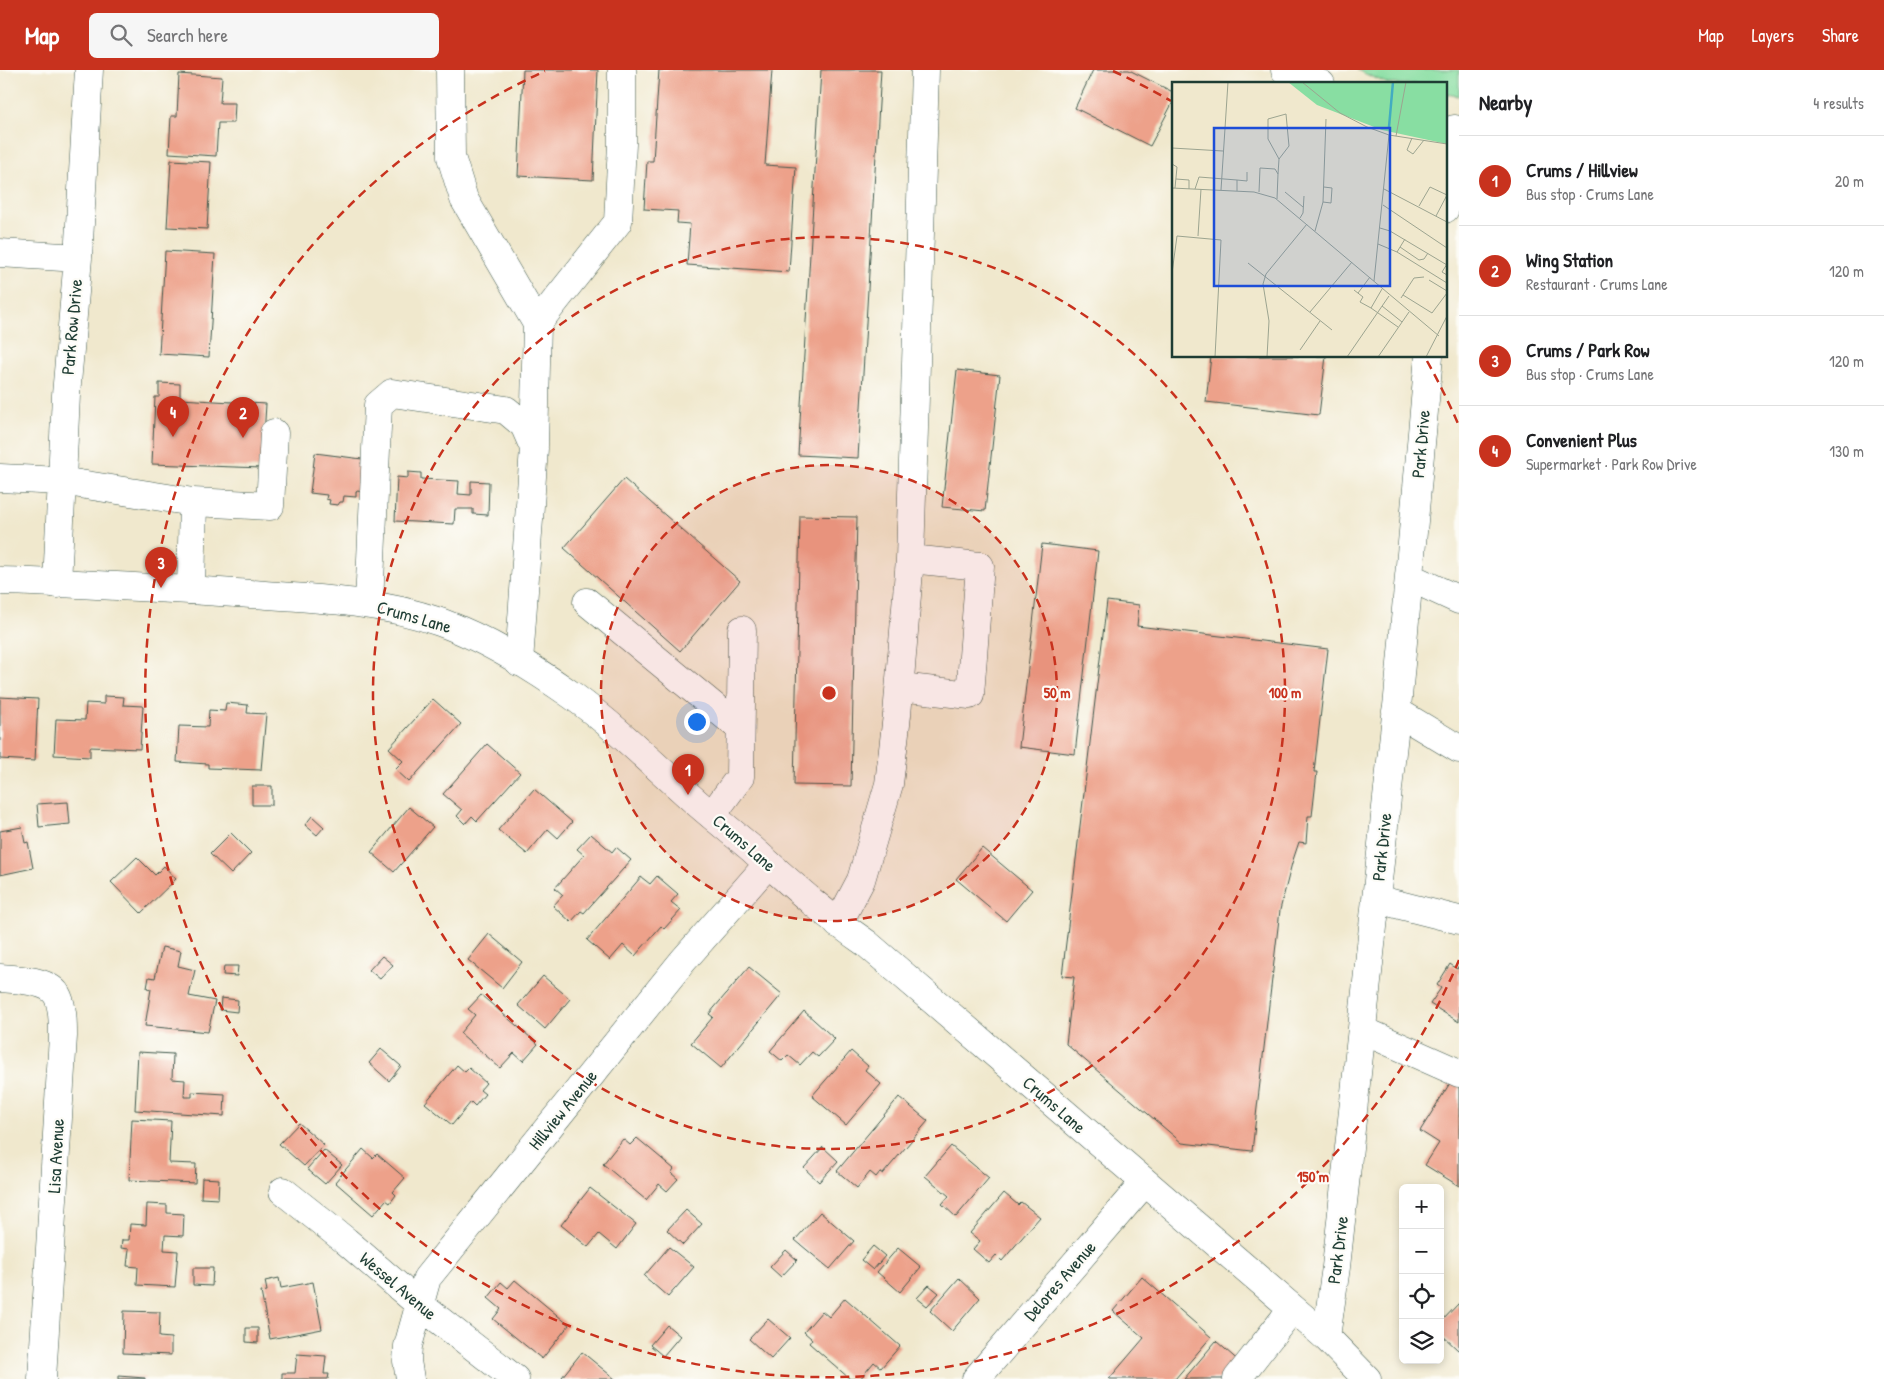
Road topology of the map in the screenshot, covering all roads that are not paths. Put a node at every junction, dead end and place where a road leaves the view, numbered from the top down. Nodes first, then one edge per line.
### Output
1 (89, 70) edge
2 (450, 70) edge
3 (622, 70) edge
4 (925, 70) edge
5 (1285, 70) edge
6 (1316, 82) edge
7 (1453, 128) edge
8 (1446, 199) edge
9 (0, 253) edge
10 (78, 258) junction
11 (537, 324) junction
12 (1430, 358) edge
13 (274, 433) dead end
14 (534, 448) junction
15 (0, 478) edge
16 (61, 482) junction
17 (193, 502) junction
18 (910, 559) junction
19 (1409, 577) junction
20 (0, 581) edge
21 (57, 584) junction
22 (191, 590) junction
23 (1459, 600) edge
24 (587, 602) dead end
25 (369, 604) junction
26 (742, 630) dead end
27 (519, 662) junction
28 (900, 688) junction
29 (1396, 711) junction
30 (740, 728) junction
31 (1459, 749) edge
32 (712, 816) junction
33 (768, 864) junction
34 (1376, 900) junction
35 (1459, 920) edge
36 (838, 924) junction
37 (0, 978) edge
38 (1362, 1030) junction
39 (1459, 1073) edge
40 (1144, 1183) junction
41 (283, 1191) dead end
42 (420, 1305) junction
43 (1292, 1309) junction
44 (1326, 1337) junction
45 (42, 1379) edge
46 (410, 1379) edge
47 (515, 1379) edge
48 (976, 1379) edge
49 (1237, 1379) edge
50 (1367, 1379) edge

1 - 10 street, Park Row Drive
2 - 11 street
3 - 11 street
4 - 18 street
5 - 6 street
7 - 8 street
9 - 10 street
10 - 16 street, Park Row Drive
11 - 14 street
12 - 19 street, Park Drive
13 - 17 street
14 - 25 street
14 - 27 street
15 - 16 street
16 - 17 street
16 - 21 street, Park Row Drive
17 - 22 street
18 - 28 street
18 - 28 street
19 - 23 street
19 - 29 street, Park Drive
20 - 21 street, Crums Lane
21 - 22 street, Crums Lane
22 - 25 street, Crums Lane
24 - 30 street
25 - 27 street, Crums Lane
26 - 30 street
27 - 32 street, Crums Lane
28 - 36 street
29 - 31 street
29 - 34 street, Park Drive
30 - 32 street
32 - 33 street, Crums Lane
33 - 36 street, Crums Lane
33 - 42 street, Hillview Avenue
34 - 35 street
34 - 38 street, Park Drive
36 - 40 street, Crums Lane
37 - 45 street, Lisa Avenue
38 - 39 street
38 - 44 street, Park Drive
40 - 43 street, Crums Lane
40 - 48 street, Delores Avenue
41 - 42 street, Wessel Avenue
42 - 46 street, Hillview Avenue
42 - 47 street, Wessel Avenue
43 - 44 street, Crums Lane
43 - 49 street
44 - 50 street, Crums Lane

